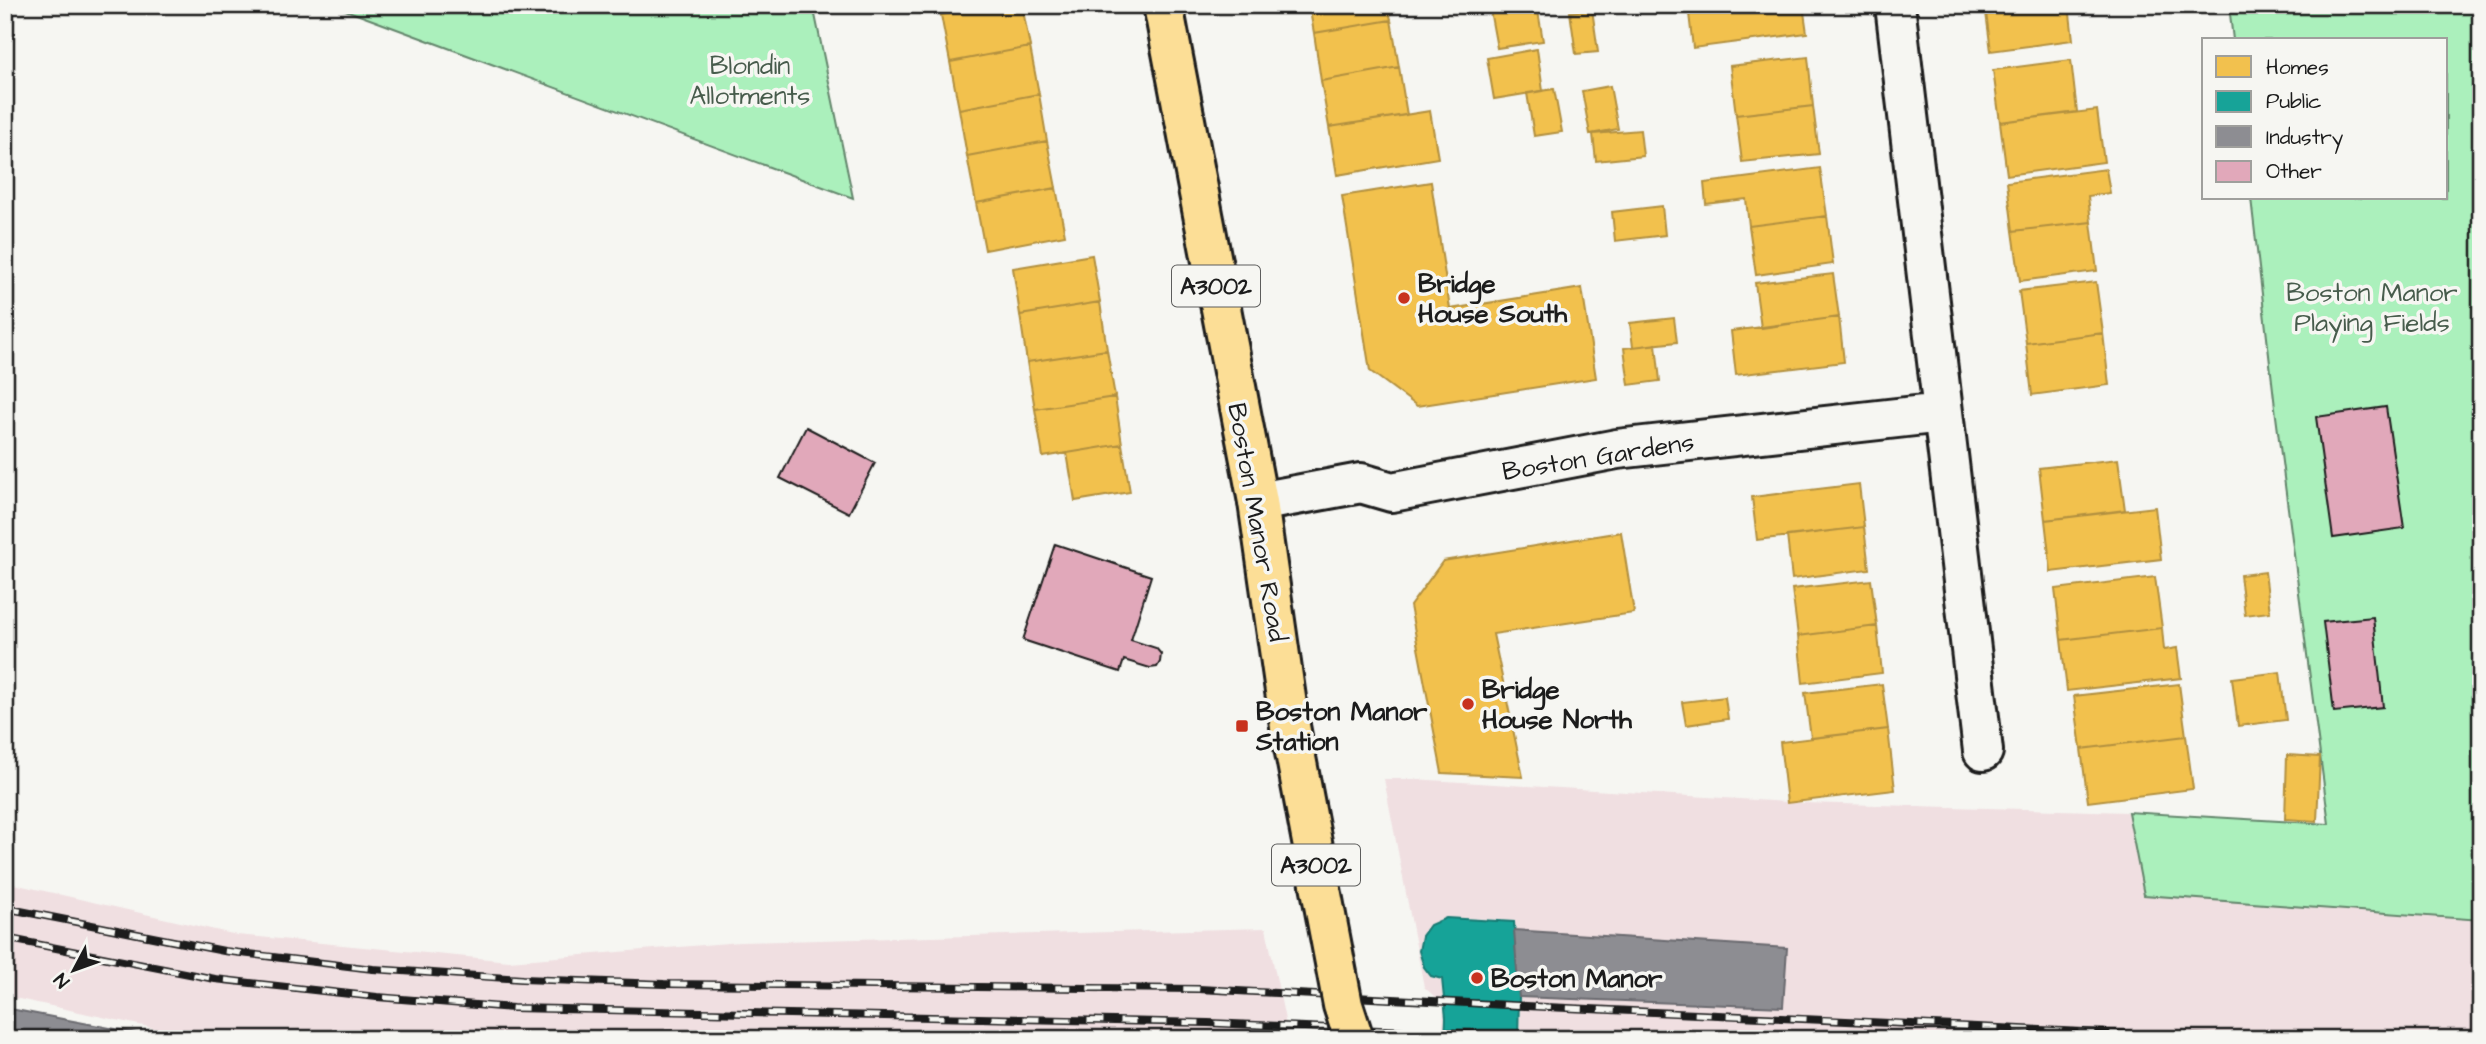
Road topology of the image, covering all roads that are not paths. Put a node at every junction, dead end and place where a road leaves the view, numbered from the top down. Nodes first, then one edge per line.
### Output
1 (1163, 5) edge
2 (1895, 5) edge
3 (1942, 412) junction
4 (1258, 502) junction
5 (1983, 751) dead end
6 (1354, 1039) edge

1 - 4 main road, Boston Manor Road / A3002
2 - 3 street
3 - 4 street, Boston Gardens
3 - 5 street
4 - 6 main road, Boston Manor Road / A3002, bridge

